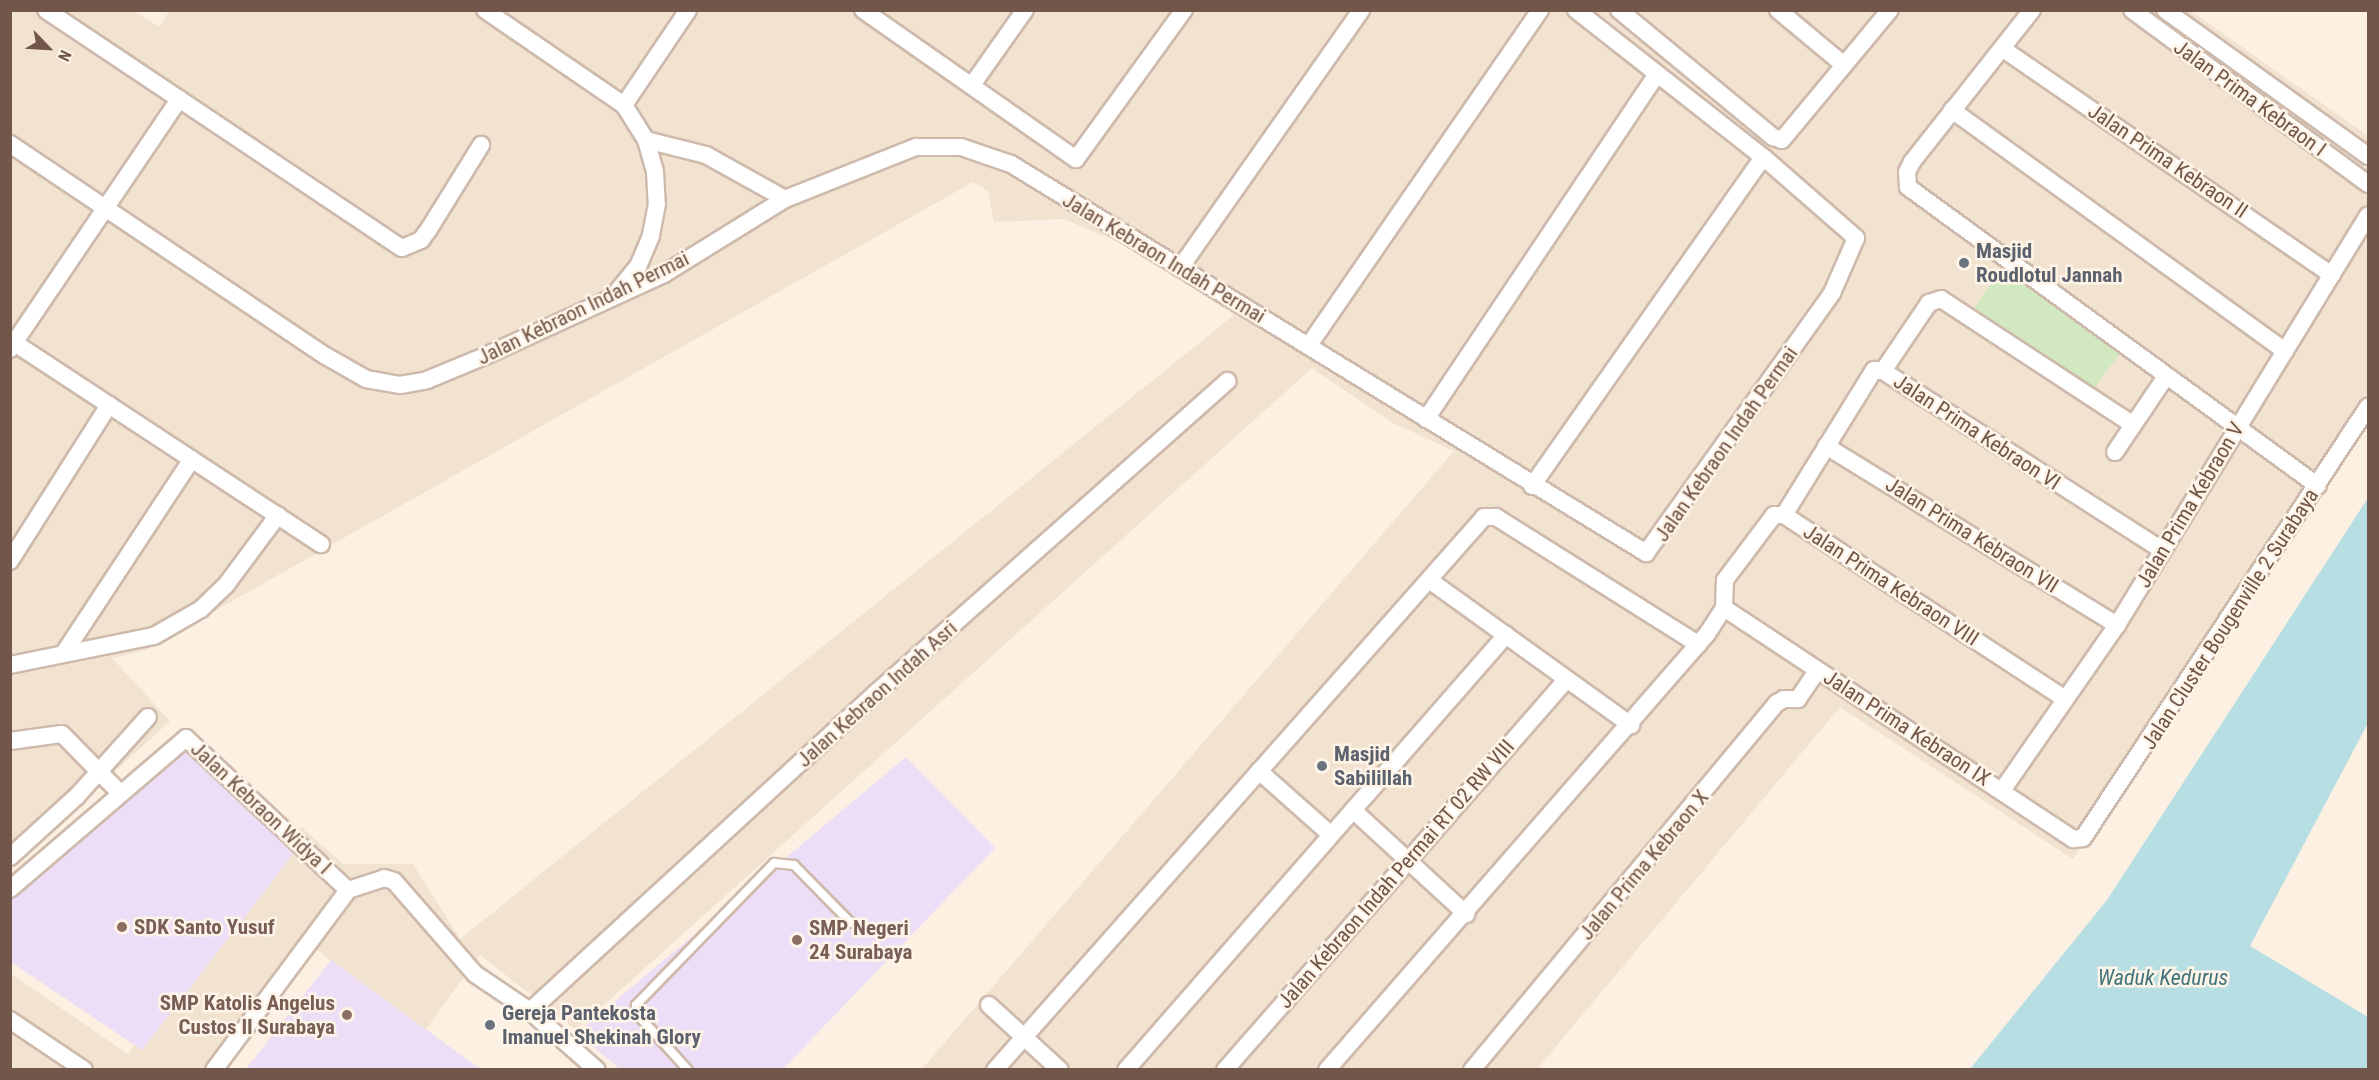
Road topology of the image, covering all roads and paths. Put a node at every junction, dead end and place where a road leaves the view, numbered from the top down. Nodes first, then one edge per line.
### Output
1 (46, 10) edge
2 (485, 10) edge
3 (864, 10) edge
4 (1024, 10) edge
5 (1184, 10) edge
6 (1361, 10) edge
7 (1540, 10) edge
8 (1576, 10) edge
9 (1619, 10) edge
10 (1778, 10) edge
11 (1890, 10) edge
12 (2032, 10) edge
13 (2132, 10) edge
14 (2165, 10) edge
15 (687, 13) edge
16 (2003, 49) junction
17 (1844, 65) junction
18 (1656, 75) junction
19 (972, 85) junction
20 (179, 99) junction
21 (624, 105) junction
22 (1952, 110) junction
23 (646, 140) junction
24 (10, 144) edge
25 (481, 145) dead end
26 (2368, 156) edge
27 (1763, 157) junction
28 (2368, 184) edge
29 (785, 199) junction
30 (104, 206) junction
31 (2368, 216) edge
32 (1180, 268) junction
33 (2332, 275) junction
34 (617, 292) junction
35 (12, 344) edge
36 (1309, 345) junction
37 (2285, 351) junction
38 (1883, 371) junction
39 (2165, 378) junction
40 (1227, 381) dead end
41 (109, 405) junction
42 (2368, 408) edge
43 (1426, 419) junction
44 (2132, 424) junction
45 (2235, 429) junction
46 (1826, 446) junction
47 (2115, 452) dead end
48 (192, 459) junction
49 (1532, 486) junction
50 (2318, 486) junction
51 (278, 515) junction
52 (1784, 515) junction
53 (321, 544) dead end
54 (2162, 550) junction
55 (10, 561) edge
56 (1429, 580) junction
57 (2117, 625) junction
58 (1711, 626) junction
59 (1506, 635) junction
60 (64, 653) junction
61 (10, 665) edge
62 (1814, 675) junction
63 (1567, 679) junction
64 (2065, 699) junction
65 (148, 717) dead end
66 (1631, 725) junction
67 (10, 741) edge
68 (1260, 771) junction
69 (99, 773) junction
70 (2003, 789) junction
71 (120, 793) junction
72 (1353, 810) junction
73 (2090, 831) joint
74 (1331, 835) junction
75 (10, 857) edge
76 (1408, 860) junction
77 (10, 889) edge
78 (348, 890) junction
79 (1466, 914) junction
80 (851, 923) dead end
81 (989, 1005) dead end
82 (530, 1011) junction
83 (10, 1020) edge
84 (1024, 1037) junction
85 (84, 1070) edge
86 (214, 1070) edge
87 (597, 1070) edge
88 (688, 1070) edge
89 (995, 1070) edge
90 (1060, 1070) edge
91 (1126, 1070) edge
92 (1225, 1070) edge
93 (1328, 1070) edge
94 (1472, 1070) edge

1 - 20 street
2 - 21 street
3 - 19 street
4 - 19 street
5 - 19 street
6 - 32 street
7 - 36 street
8 - 18 street, Jalan Kebraon Indah Permai
9 - 17 street
10 - 17 street
11 - 17 street
12 - 16 street
13 - 28 street, Jalan Prima Kebraon I
14 - 26 street, Jalan Prima Kebraon I
15 - 21 street
16 - 22 street
16 - 33 street, Jalan Prima Kebraon II
18 - 27 street, Jalan Kebraon Indah Permai
18 - 43 street
20 - 25 street
20 - 30 street
21 - 23 street
22 - 37 street
22 - 39 street
23 - 29 street
23 - 34 street
24 - 30 street, Jalan Kebraon Indah Permai
27 - 49 street
27 - 49 street, Jalan Kebraon Indah Permai
29 - 32 street, Jalan Kebraon Indah Permai
29 - 34 street, Jalan Kebraon Indah Permai
30 - 34 street, Jalan Kebraon Indah Permai
30 - 35 street
31 - 33 street, Jalan Prima Kebraon V
32 - 36 street, Jalan Kebraon Indah Permai
33 - 37 street, Jalan Prima Kebraon V
35 - 41 street
36 - 43 street, Jalan Kebraon Indah Permai
37 - 45 street, Jalan Prima Kebraon V
38 - 44 street, Jalan Prima Kebraon VI
38 - 46 street, Jalan Prima Kebraon VIII
38 - 54 street, Jalan Prima Kebraon VI
39 - 44 street
39 - 45 street
40 - 82 street, Jalan Kebraon Indah Asri
41 - 48 street
41 - 55 street
42 - 50 street, Jalan Cluster Bougenville 2 Surabaya
43 - 49 street, Jalan Kebraon Indah Permai
44 - 47 street
45 - 50 street
45 - 54 street, Jalan Prima Kebraon V
46 - 52 street, Jalan Prima Kebraon VIII
46 - 57 street, Jalan Prima Kebraon VII
48 - 51 street
48 - 60 street
50 - 73 street, Jalan Cluster Bougenville 2 Surabaya
51 - 53 street
51 - 60 street
52 - 58 street
52 - 64 street, Jalan Prima Kebraon VIII
54 - 57 street, Jalan Prima Kebraon V
56 - 58 street
56 - 59 street
56 - 68 street
57 - 64 street, Jalan Prima Kebraon V
58 - 62 street, Jalan Prima Kebraon IX
58 - 66 street
59 - 63 street
59 - 72 street
60 - 61 street
62 - 70 street, Jalan Prima Kebraon IX
62 - 94 street, Jalan Prima Kebraon X
63 - 66 street
63 - 76 street, Jalan Kebraon Indah Permai RT 02 RW VIII
64 - 70 street, Jalan Prima Kebraon V
65 - 69 street
66 - 79 street
67 - 69 street
68 - 74 street
68 - 84 street
69 - 71 street
69 - 75 street
70 - 73 street, Jalan Prima Kebraon IX
71 - 77 street, Jalan Kebraon Widya I
71 - 78 street, Jalan Kebraon Widya I
72 - 74 street
72 - 76 street
74 - 91 street
76 - 79 street
76 - 92 street, Jalan Kebraon Indah Permai RT 02 RW VIII
78 - 82 street
78 - 86 street
79 - 93 street
80 - 88 lane
81 - 84 street
82 - 87 street
83 - 85 street
84 - 89 street
84 - 90 street

